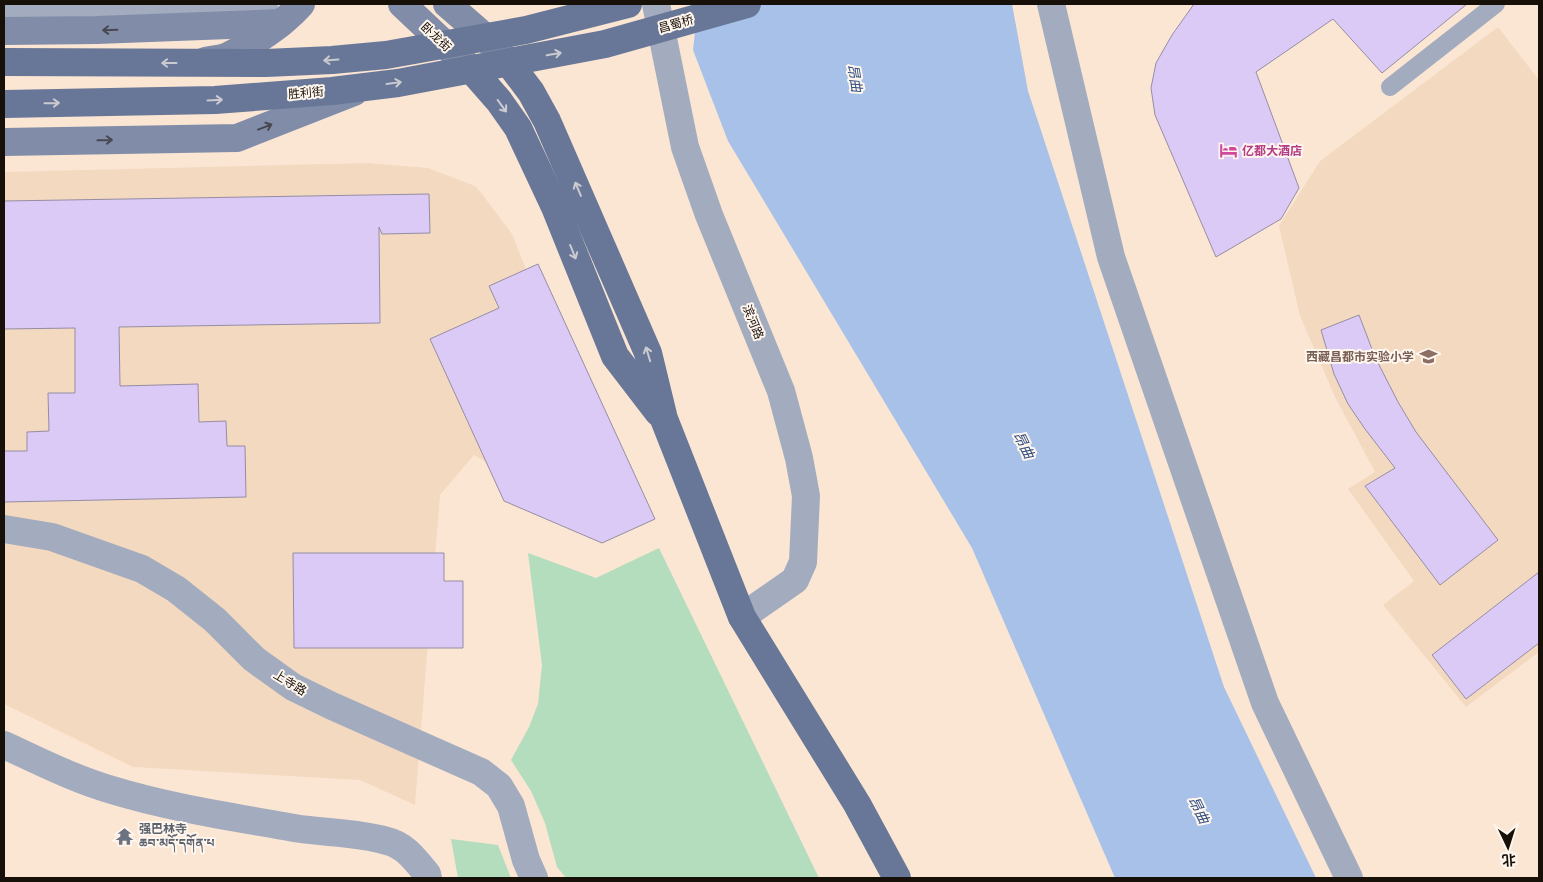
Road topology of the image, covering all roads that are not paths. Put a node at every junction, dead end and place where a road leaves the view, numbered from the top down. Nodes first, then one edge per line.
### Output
1 (301, 4) edge
2 (402, 4) edge
3 (447, 4) edge
4 (656, 4) edge
5 (747, 4) edge
6 (1051, 4) edge
7 (1496, 4) edge
8 (615, 7) edge
9 (4, 11) edge
10 (273, 13) edge
11 (4, 31) edge
12 (485, 37) junction
13 (605, 44) joint
14 (445, 46) junction
15 (4, 62) edge
16 (197, 63) junction
17 (509, 63) junction
18 (471, 69) junction
19 (367, 86) junction
20 (1390, 87) dead end
21 (4, 104) edge
22 (4, 142) edge
23 (664, 419) junction
24 (4, 529) edge
25 (742, 617) junction
26 (4, 744) edge
27 (428, 878) edge
28 (534, 878) edge
29 (897, 878) edge
30 (1349, 878) edge

1 - 10 main road
2 - 14 main road, 卧龙街
3 - 12 main road
4 - 25 street, 滨河路
5 - 13 main road, 昌蜀桥
6 - 30 street
7 - 20 lane
8 - 12 main road
9 - 10 street
10 -> 11 main road
10 - 16 main road
12 - 14 main road
12 - 17 main road
17 -> 13 main road, 胜利街
14 -> 16 main road
14 - 18 main road, 卧龙街
16 -> 15 main road
17 - 18 main road, 胜利街
23 -> 17 main road
19 -> 18 main road, 胜利街
18 -> 23 main road
21 -> 19 main road, 胜利街
22 -> 19 main road
23 - 25 main road
24 - 28 street, 上寺路
25 - 29 main road
26 - 27 street

